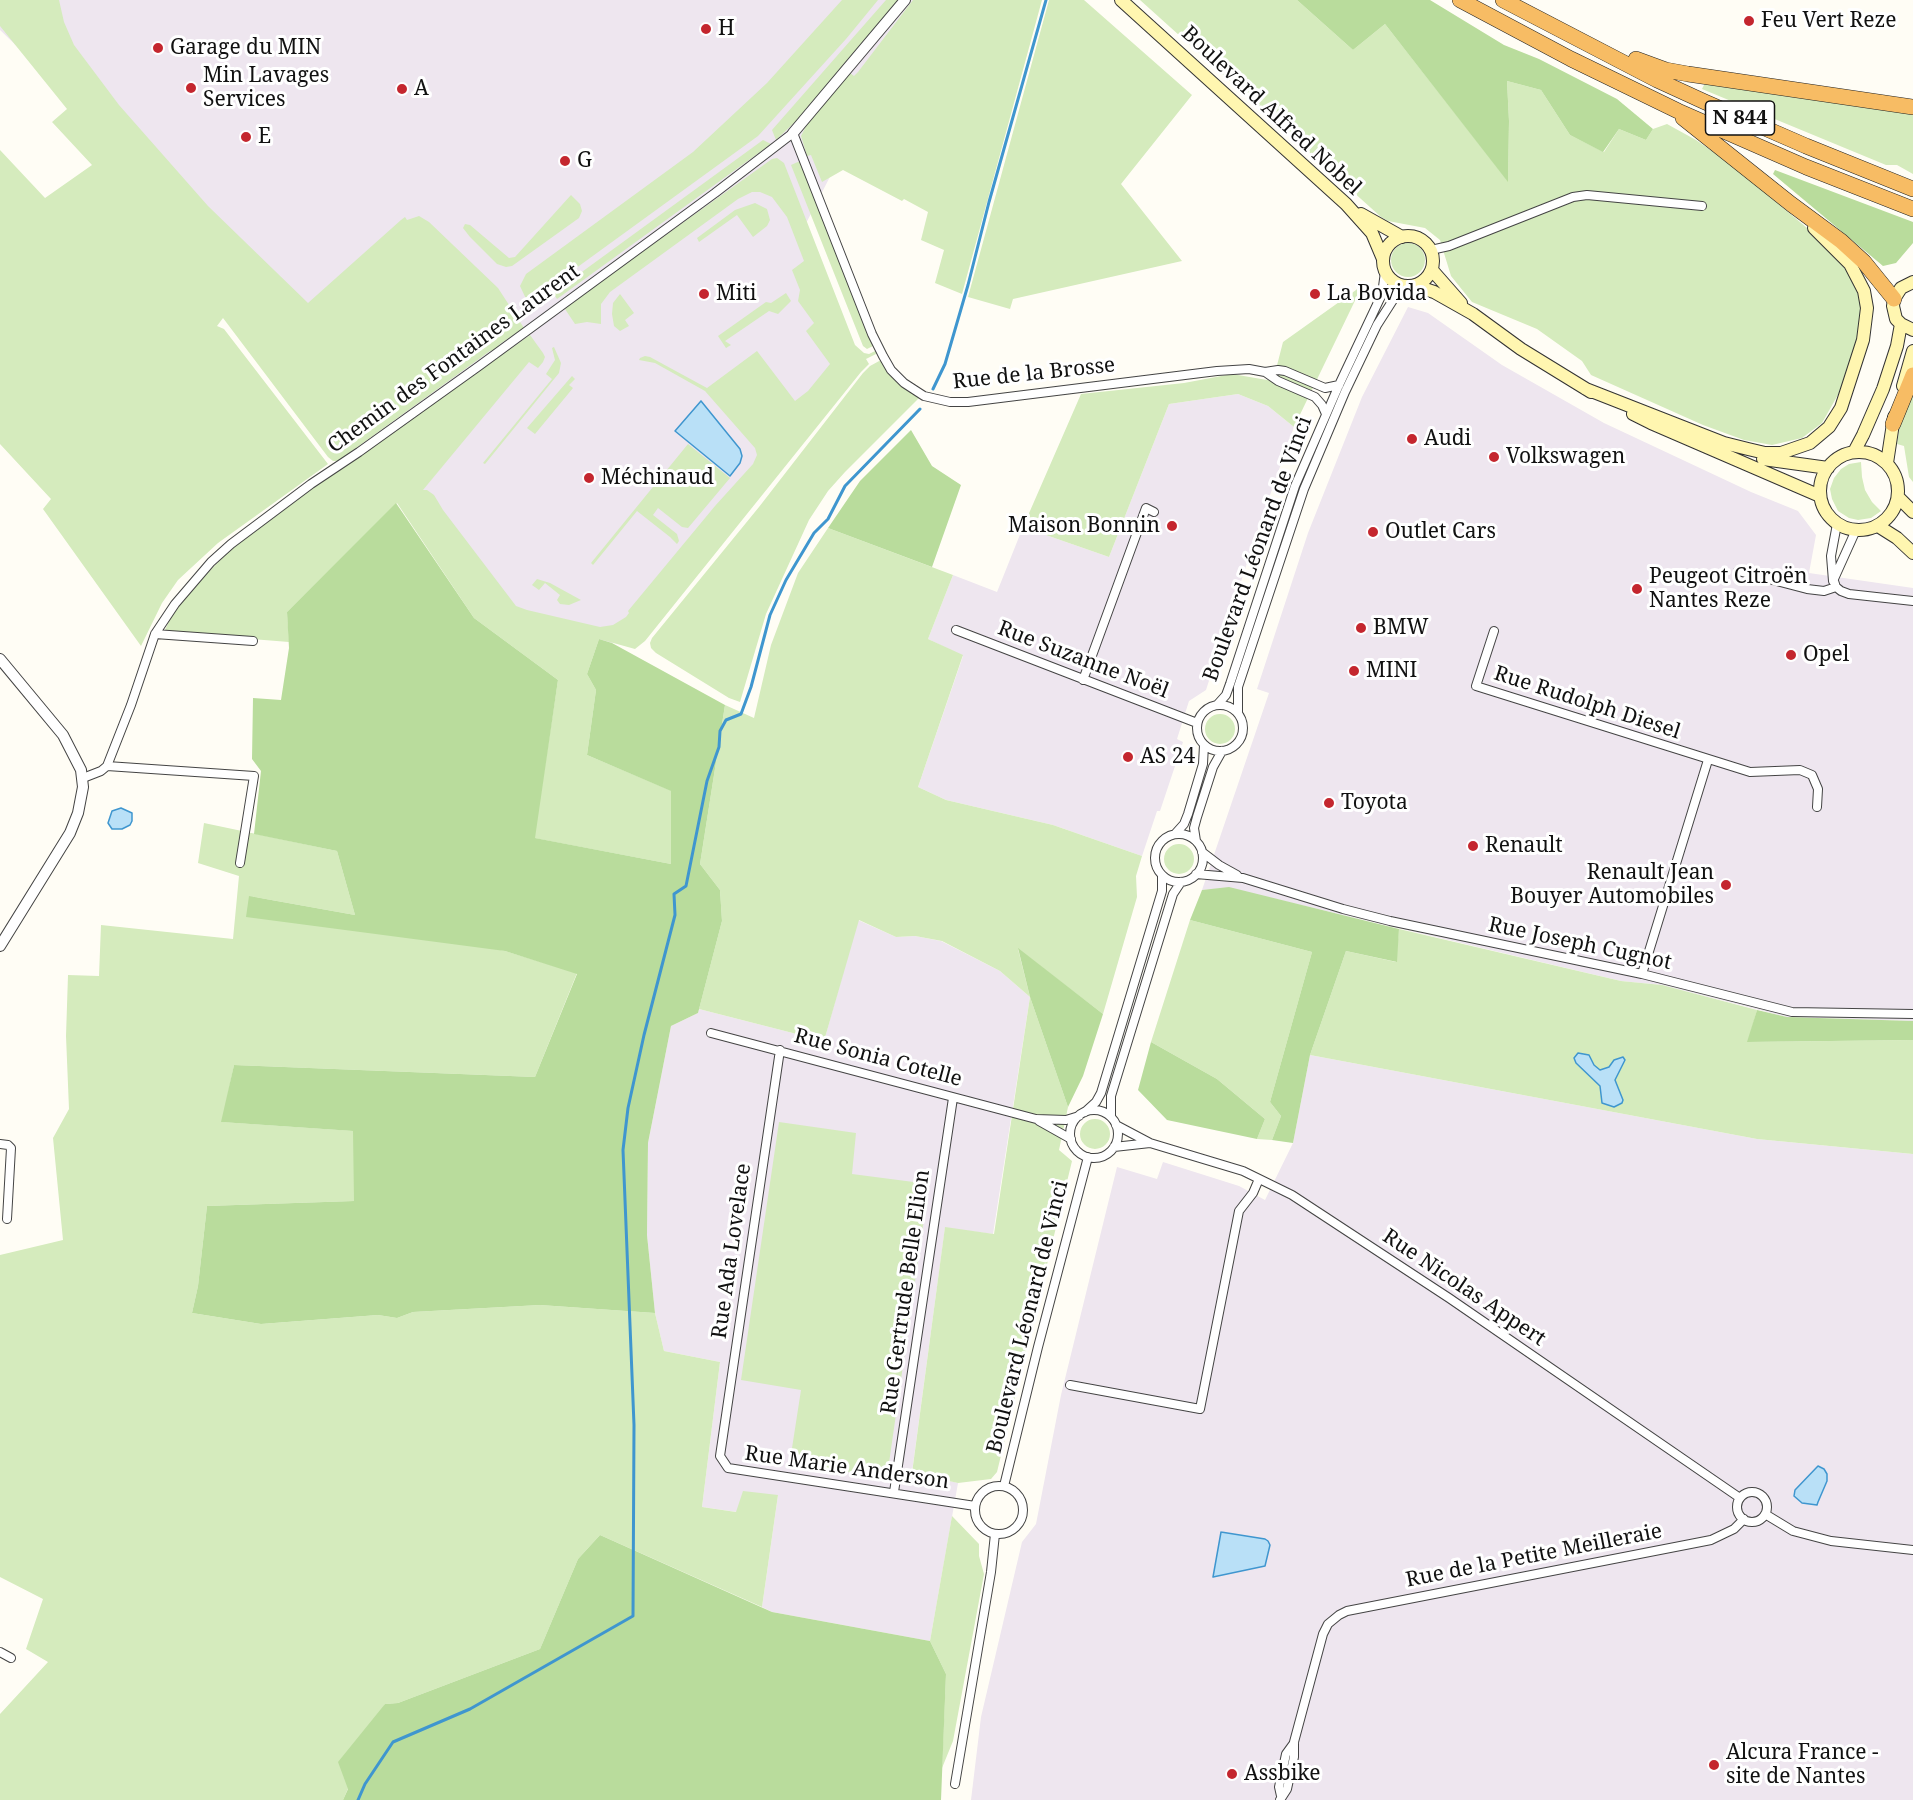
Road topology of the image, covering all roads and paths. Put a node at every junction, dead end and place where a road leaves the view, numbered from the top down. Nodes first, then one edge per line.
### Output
1 (905, 0) edge
2 (1121, 0) edge
3 (1460, 0) edge
4 (1503, 0) edge
5 (1572, 36) junction
6 (1913, 107) edge
7 (1678, 111) junction
8 (793, 133) junction
9 (1913, 189) edge
10 (1346, 204) junction
11 (1791, 204) junction
12 (1701, 206) dead end
13 (1913, 209) edge
14 (1402, 237) junction
15 (1431, 250) junction
16 (1383, 259) junction
17 (1432, 270) junction
18 (1385, 272) junction
19 (1912, 281) edge
20 (1412, 286) junction
21 (1894, 299) junction
22 (1473, 314) junction
23 (1901, 324) junction
24 (1913, 330) edge
25 (1913, 351) edge
26 (1265, 372) junction
27 (1913, 375) edge
28 (1339, 385) junction
29 (1586, 389) junction
30 (1631, 406) junction
31 (1326, 414) junction
32 (1893, 424) junction
33 (1854, 452) junction
34 (1887, 463) junction
35 (1828, 468) junction
36 (1820, 496) junction
37 (1898, 497) junction
38 (1154, 512) dead end
39 (1913, 512) edge
40 (1837, 524) junction
41 (1878, 526) junction
42 (1856, 530) junction
43 (1913, 553) edge
44 (1738, 571) dead end
45 (1834, 584) junction
46 (1913, 601) edge
47 (956, 630) dead end
48 (1494, 631) dead end
49 (155, 634) junction
50 (253, 641) dead end
51 (0, 659) edge
52 (1083, 680) junction
53 (1217, 705) junction
54 (1238, 712) junction
55 (1197, 723) junction
56 (1204, 744) junction
57 (1222, 751) junction
58 (1708, 760) junction
59 (107, 766) junction
60 (83, 778) junction
61 (1817, 807) dead end
62 (1175, 834) junction
63 (1196, 841) junction
64 (1202, 852) junction
65 (240, 863) dead end
66 (1196, 874) junction
67 (1162, 875) junction
68 (1243, 878) junction
69 (1180, 882) junction
70 (0, 946) edge
71 (1642, 974) junction
72 (1913, 1014) edge
73 (711, 1033) dead end
74 (780, 1050) junction
75 (953, 1098) junction
76 (1082, 1114) junction
77 (1036, 1119) junction
78 (1114, 1121) junction
79 (1071, 1138) junction
80 (1150, 1143) junction
81 (0, 1144) edge
82 (1114, 1148) junction
83 (1088, 1157) junction
84 (1259, 1179) junction
85 (7, 1219) dead end
86 (1070, 1385) dead end
87 (720, 1456) joint
88 (1004, 1486) junction
89 (894, 1492) junction
90 (1740, 1498) junction
91 (975, 1506) junction
92 (1765, 1514) junction
93 (1744, 1519) junction
94 (995, 1533) junction
95 (1913, 1550) edge
96 (0, 1652) edge
97 (10, 1658) dead end
98 (955, 1784) dead end
99 (1281, 1798) edge

1 - 8 street
2 - 10 main road, Boulevard Alfred Nobel
3 - 7 highway, N 844
4 - 5 highway, N 844
5 - 6 highway
5 - 9 highway, N 844
7 - 11 highway
7 - 13 highway, N 844
8 - 26 street, Rue de la Brosse
8 - 49 street, Chemin des Fontaines Laurent
10 - 14 main road, Boulevard Alfred Nobel
10 - 16 main road, Boulevard Alfred Nobel
11 - 21 highway
11 - 30 main road
12 - 15 street
14 - 15 main road
14 - 16 main road
15 - 17 main road
16 - 18 main road
17 - 20 main road
17 - 22 main road
18 - 20 main road
18 - 28 street, Boulevard Léonard de Vinci
19 - 21 main road
20 - 22 main road
20 - 54 street, Boulevard Léonard de Vinci
21 - 23 main road
22 - 29 main road
23 - 24 main road
23 - 33 main road
25 - 32 main road
26 - 28 street, Rue de la Brosse
26 - 31 street, Rue de la Brosse
27 - 32 highway
28 - 31 street, Boulevard Léonard de Vinci
29 - 30 main road
29 - 36 main road
30 - 35 main road
31 - 53 street, Boulevard Léonard de Vinci
32 - 34 main road
33 - 34 main road
33 - 35 main road
34 - 37 main road
35 - 36 main road
36 - 40 main road
37 - 39 main road
37 - 41 main road
38 - 52 street
40 - 42 main road
40 - 45 street
41 - 42 main road
41 - 43 main road
42 - 45 street
44 - 45 street
45 - 46 street
47 - 52 street, Rue Suzanne Noël
48 - 58 street, Rue Rudolph Diesel
49 - 50 street
49 - 59 street, Chemin des Fontaines Laurent
51 - 60 street
52 - 55 street, Rue Suzanne Noël
53 - 54 street
53 - 55 street
54 - 57 street
55 - 56 street
56 - 57 street
56 - 62 street
57 - 63 street
58 - 61 street, Rue Rudolph Diesel
58 - 71 street
59 - 60 street
59 - 65 street
60 - 70 street
62 - 63 street
62 - 67 street
63 - 64 street
64 - 66 street
64 - 68 street, Rue Joseph Cugnot
66 - 68 street, Rue Joseph Cugnot
66 - 69 street
67 - 69 street
67 - 76 street
68 - 71 street, Rue Joseph Cugnot
69 - 78 street
71 - 72 street, Rue Joseph Cugnot
73 - 74 street, Rue Sonia Cotelle
74 - 75 street, Rue Sonia Cotelle
74 - 87 street, Rue Ada Lovelace
75 - 77 street, Rue Sonia Cotelle
75 - 89 street, Rue Gertrude Belle Elion
76 - 77 street
76 - 78 street
76 - 79 street
77 - 79 street
78 - 80 street
78 - 82 street
79 - 83 street
80 - 82 street
80 - 84 street, Rue Nicolas Appert
81 - 85 street
82 - 83 street
83 - 88 street, Boulevard Léonard de Vinci
84 - 86 street
84 - 90 street, Rue Nicolas Appert
87 - 89 street, Rue Marie Anderson
88 - 91 street, Boulevard Léonard de Vinci
88 - 94 street, Boulevard Léonard de Vinci
89 - 91 street, Rue Marie Anderson
90 - 92 street
90 - 93 street
91 - 94 street
92 - 93 street
92 - 95 street
93 - 99 street, Rue de la Petite Meilleraie
94 - 98 street
96 - 97 street

